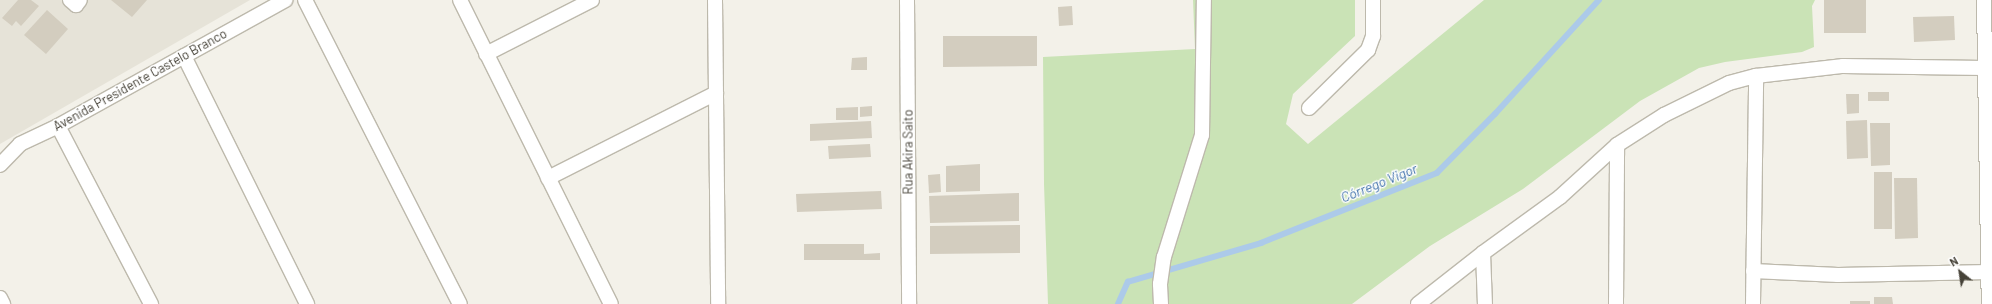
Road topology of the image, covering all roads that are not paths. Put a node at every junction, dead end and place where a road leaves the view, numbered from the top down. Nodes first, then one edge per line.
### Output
1 (70, 0) edge
2 (80, 0) edge
3 (285, 0) edge
4 (305, 0) edge
5 (460, 0) edge
6 (592, 0) edge
7 (715, 0) edge
8 (907, 0) edge
9 (1204, 0) edge
10 (1373, 0) edge
11 (1984, 0) edge
12 (486, 54) junction
13 (184, 56) junction
14 (1984, 68) junction
15 (1756, 76) junction
16 (716, 93) junction
17 (1309, 108) dead end
18 (58, 126) junction
19 (1618, 146) junction
20 (0, 165) edge
21 (548, 178) junction
22 (1483, 253) junction
23 (1753, 270) junction
24 (1989, 272) junction
25 (0, 298) edge
26 (3, 304) edge
27 (151, 304) edge
28 (307, 304) edge
29 (460, 304) edge
30 (611, 304) edge
31 (718, 304) edge
32 (909, 304) edge
33 (1161, 304) edge
34 (1418, 304) edge
35 (1485, 304) edge
36 (1616, 304) edge
37 (1753, 304) edge
38 (1989, 304) edge

1 - 2 street
3 - 13 street, Avenida Presidente Castelo Branco
4 - 29 street
5 - 12 street
6 - 12 street
7 - 16 street
8 - 32 street, Rua Akira Saito
9 - 33 street
10 - 17 street
11 - 14 street
12 - 21 street
13 - 18 street, Avenida Presidente Castelo Branco
13 - 28 street
14 - 15 street
14 - 24 street
15 - 19 street
15 - 23 street
16 - 21 street
16 - 31 street
18 - 20 street, Avenida Presidente Castelo Branco
18 - 27 street
19 - 22 street
19 - 36 street
21 - 30 street
22 - 34 street
22 - 35 street
23 - 24 street
23 - 37 street
24 - 38 street
25 - 26 street

